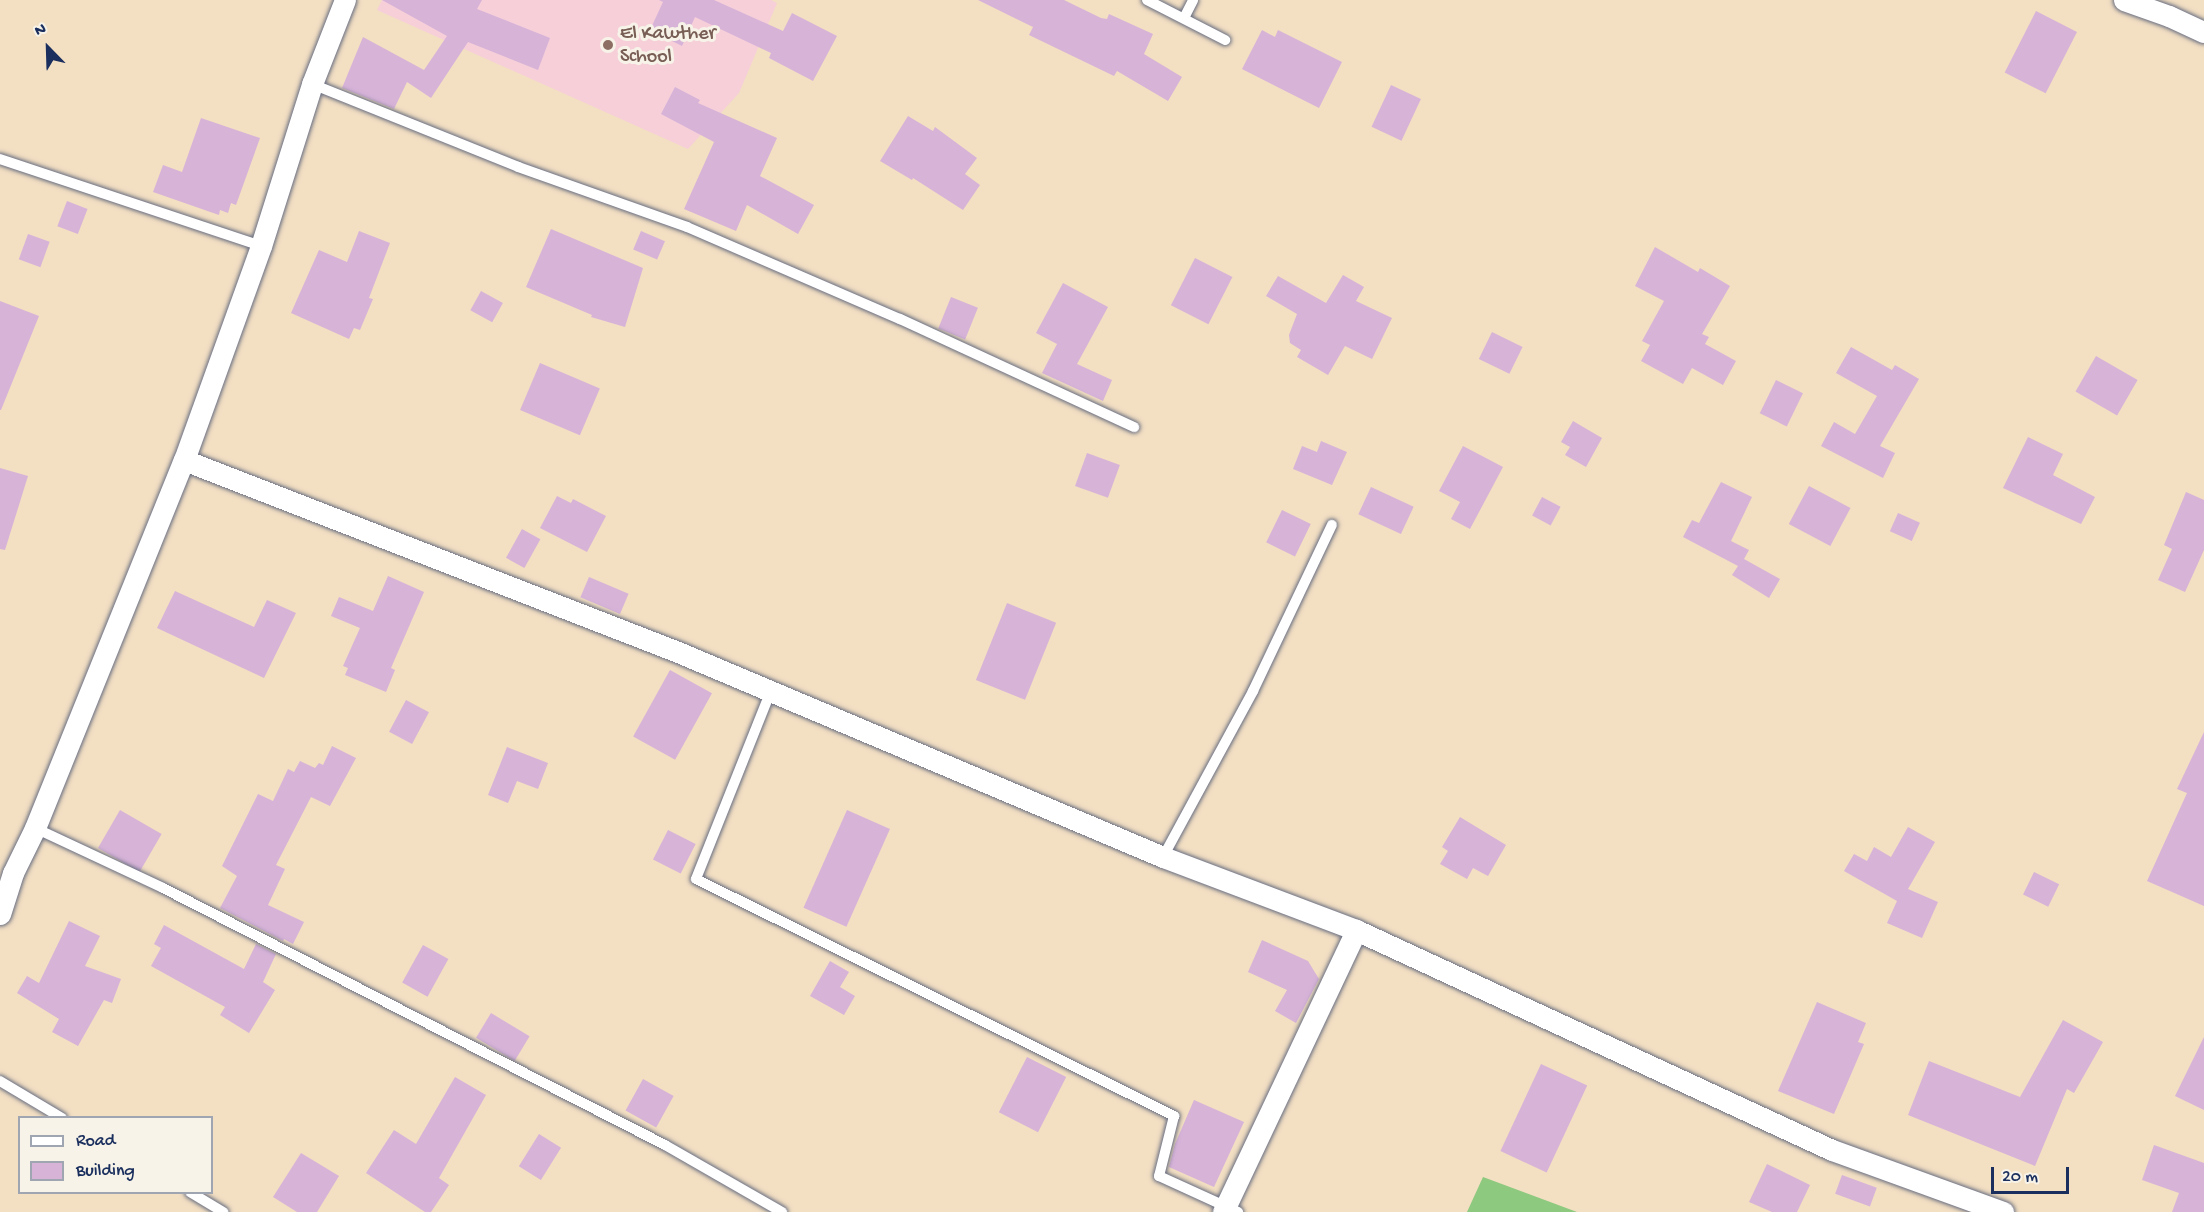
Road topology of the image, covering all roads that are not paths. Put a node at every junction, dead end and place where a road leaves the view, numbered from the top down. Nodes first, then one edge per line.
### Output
1 (345, 0) edge
2 (1147, 0) edge
3 (1193, 0) edge
4 (2124, 0) edge
5 (1184, 18) junction
6 (2204, 32) edge
7 (1225, 39) dead end
8 (312, 84) junction
9 (0, 159) edge
10 (261, 246) junction
11 (1134, 427) dead end
12 (183, 460) junction
13 (1332, 525) dead end
14 (770, 693) junction
15 (35, 828) junction
16 (1163, 857) junction
17 (7, 871) edge
18 (0, 914) edge
19 (1356, 930) junction
20 (0, 1081) edge
21 (59, 1116) edge
22 (193, 1194) edge
23 (1229, 1210) edge
24 (223, 1212) edge
25 (782, 1212) edge
26 (2003, 1212) edge

1 - 8 street
2 - 5 lane
3 - 5 lane
4 - 6 street
5 - 7 lane
8 - 10 street
8 - 11 lane
9 - 10 lane
10 - 12 street
12 - 14 street
12 - 15 street
13 - 16 lane
14 - 16 street
14 - 23 lane
15 - 17 street
15 - 25 lane
16 - 19 street
17 - 18 street
19 - 23 street
19 - 26 street
20 - 21 lane
22 - 24 lane

